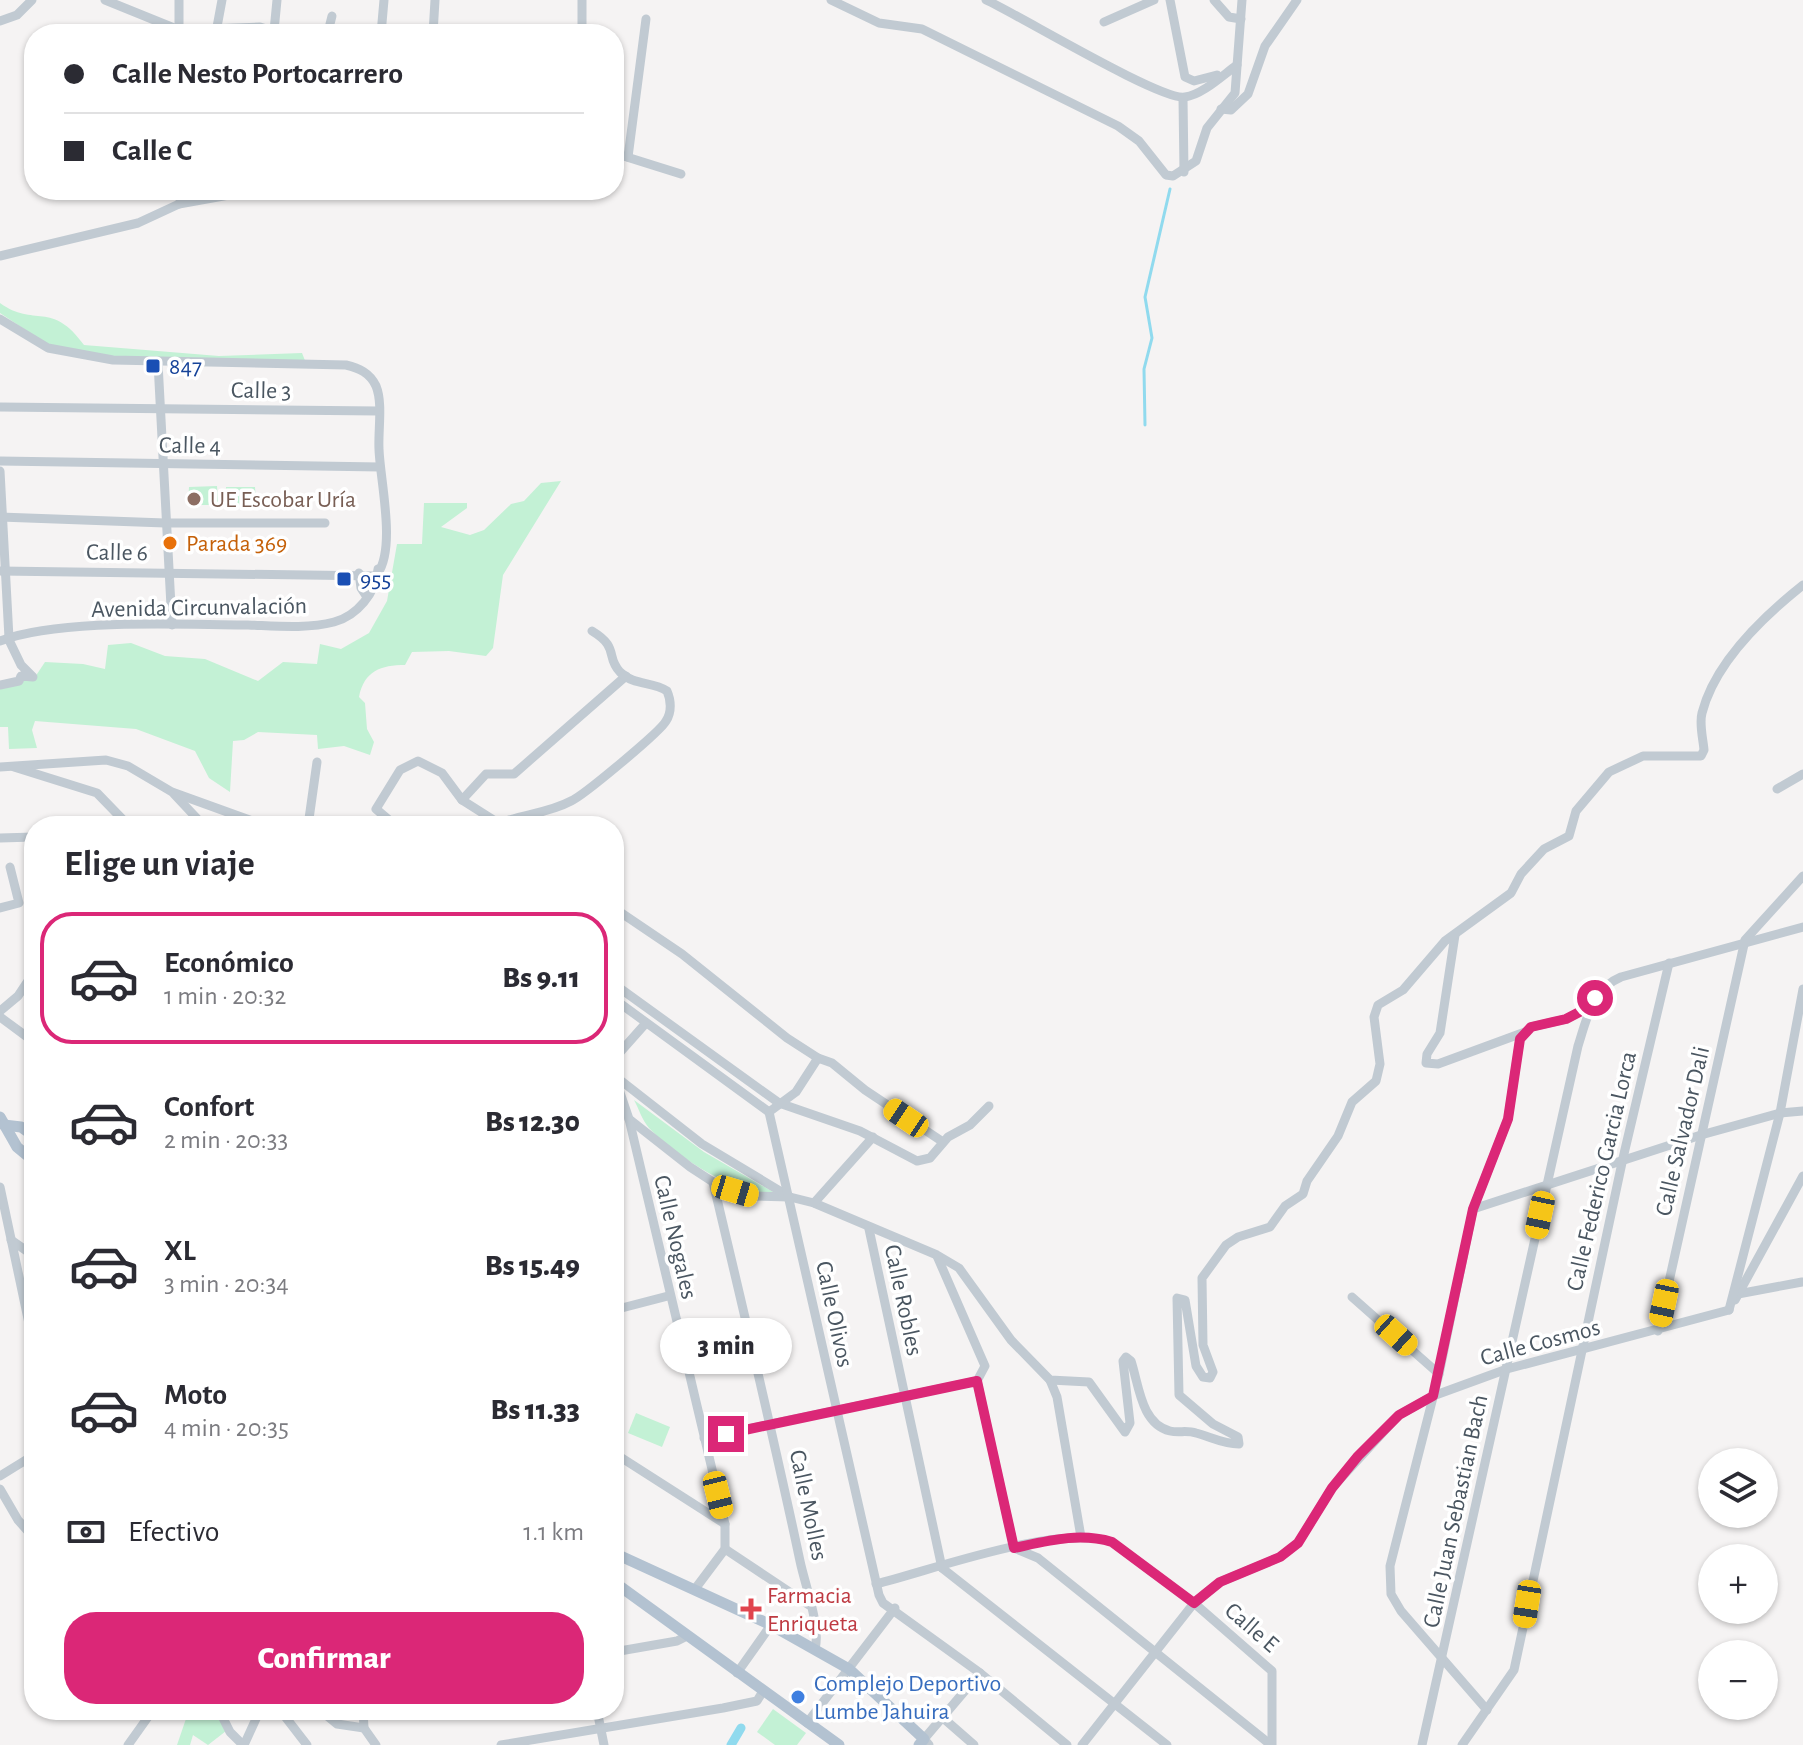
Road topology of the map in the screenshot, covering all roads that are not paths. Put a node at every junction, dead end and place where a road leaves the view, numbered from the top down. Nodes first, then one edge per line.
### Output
1 (32, 0) edge
2 (105, 0) edge
3 (179, 0) edge
4 (222, 0) edge
5 (277, 0) edge
6 (384, 0) edge
7 (435, 0) edge
8 (582, 0) edge
9 (831, 0) edge
10 (986, 0) edge
11 (1154, 0) edge
12 (1170, 0) edge
13 (1214, 0) edge
14 (1242, 0) edge
15 (1297, 0) edge
16 (332, 16) dead end
17 (646, 19) dead end
18 (1241, 19) junction
19 (0, 21) edge
20 (1104, 22) dead end
21 (158, 24) edge
22 (176, 24) edge
23 (218, 24) edge
24 (279, 24) edge
25 (330, 24) edge
26 (382, 24) edge
27 (434, 24) edge
28 (582, 24) edge
29 (1237, 65) junction
30 (1220, 77) junction
31 (1183, 98) junction
32 (1221, 109) junction
33 (624, 156) edge
34 (628, 157) junction
35 (1184, 172) junction
36 (681, 174) dead end
37 (181, 200) edge
38 (201, 200) edge
39 (179, 204) junction
40 (0, 256) edge
41 (0, 319) edge
42 (158, 363) junction
43 (0, 407) edge
44 (159, 408) junction
45 (378, 411) junction
46 (0, 461) edge
47 (162, 465) junction
48 (380, 467) junction
49 (0, 471) edge
50 (2, 517) edge
51 (165, 523) junction
52 (325, 523) dead end
53 (2, 571) edge
54 (167, 573) junction
55 (359, 573) junction
56 (377, 574) junction
57 (1803, 585) edge
58 (367, 597) junction
59 (172, 625) junction
60 (592, 631) dead end
61 (6, 639) edge
62 (626, 676) junction
63 (0, 685) edge
64 (317, 762) dead end
65 (11, 766) junction
66 (0, 767) edge
67 (1803, 774) edge
68 (1777, 789) dead end
69 (172, 792) junction
70 (462, 800) junction
71 (119, 816) edge
72 (195, 816) edge
73 (238, 816) edge
74 (309, 816) edge
75 (384, 816) edge
76 (489, 816) edge
77 (520, 816) edge
78 (24, 837) edge
79 (0, 838) edge
80 (10, 867) dead end
81 (1803, 876) edge
82 (0, 908) edge
83 (624, 915) edge
84 (1803, 927) edge
85 (1455, 935) junction
86 (1745, 940) junction
87 (1669, 963) junction
88 (24, 988) edge
89 (1803, 989) edge
90 (624, 991) edge
91 (1593, 1005) junction
92 (624, 1006) edge
93 (0, 1011) edge
94 (0, 1017) edge
95 (646, 1023) junction
96 (1525, 1032) junction
97 (24, 1035) edge
98 (624, 1048) edge
99 (818, 1058) junction
100 (624, 1083) edge
101 (779, 1103) junction
102 (624, 1104) edge
103 (989, 1106) dead end
104 (1803, 1111) edge
105 (769, 1112) junction
106 (1780, 1113) junction
107 (629, 1119) junction
108 (2, 1121) edge
109 (24, 1129) edge
110 (1701, 1135) junction
111 (873, 1137) junction
112 (943, 1142) junction
113 (24, 1153) edge
114 (1623, 1158) junction
115 (1803, 1176) edge
116 (713, 1182) junction
117 (1546, 1185) junction
118 (0, 1187) edge
119 (790, 1197) junction
120 (814, 1203) junction
121 (1473, 1209) junction
122 (869, 1229) junction
123 (11, 1240) junction
124 (24, 1249) edge
125 (937, 1255) junction
126 (1802, 1282) edge
127 (1738, 1294) junction
128 (668, 1296) junction
129 (1352, 1297) dead end
130 (24, 1300) edge
131 (624, 1307) edge
132 (1729, 1310) junction
133 (1658, 1331) junction
134 (1581, 1351) junction
135 (1507, 1369) junction
136 (1439, 1374) junction
137 (1050, 1380) junction
138 (977, 1381) junction
139 (1433, 1396) junction
140 (904, 1398) junction
141 (835, 1412) junction
142 (772, 1426) junction
143 (704, 1438) junction
144 (624, 1459) edge
145 (24, 1461) edge
146 (0, 1476) edge
147 (0, 1489) edge
148 (725, 1524) junction
149 (24, 1527) edge
150 (1081, 1537) junction
151 (1014, 1548) junction
152 (725, 1549) junction
153 (624, 1557) edge
154 (942, 1568) junction
155 (876, 1584) junction
156 (624, 1589) edge
157 (695, 1589) junction
158 (1194, 1603) junction
159 (809, 1605) junction
160 (895, 1608) junction
161 (771, 1625) junction
162 (687, 1636) junction
163 (815, 1649) junction
164 (624, 1650) edge
165 (1154, 1653) junction
166 (1443, 1661) junction
167 (849, 1669) junction
168 (737, 1673) junction
169 (980, 1673) junction
170 (763, 1691) junction
171 (1115, 1704) junction
172 (1487, 1710) junction
173 (942, 1717) junction
174 (147, 1720) edge
175 (224, 1720) edge
176 (255, 1720) edge
177 (288, 1720) edge
178 (332, 1720) edge
179 (364, 1720) edge
180 (600, 1720) edge
181 (807, 1723) junction
182 (601, 1726) junction
183 (364, 1728) junction
184 (924, 1743) edge
185 (131, 1744) edge
186 (244, 1745) edge
187 (307, 1745) edge
188 (376, 1745) edge
189 (501, 1745) edge
190 (604, 1745) edge
191 (839, 1745) edge
192 (974, 1745) edge
193 (1067, 1745) edge
194 (1082, 1745) edge
195 (1167, 1745) edge
196 (1272, 1745) edge
197 (1422, 1745) edge
198 (1462, 1745) edge

1 - 19 street
2 - 21 street
3 - 22 street
4 - 23 street
5 - 24 street
6 - 26 street
7 - 27 street
8 - 28 street
9 - 35 street
10 - 31 street
11 - 20 street
12 - 30 street
13 - 18 street
14 - 18 street
15 - 32 street
16 - 25 street
17 - 34 street
18 - 29 street
29 - 30 street
29 - 32 street
30 - 31 street
31 - 35 street
32 - 35 street
33 - 34 street
34 - 36 street
37 - 39 street
38 - 39 street
39 - 40 street
41 - 42 street
42 - 44 street
42 - 45 street
43 - 44 street, Calle 3
44 - 45 street, Calle 3
44 - 47 street
45 - 48 street
46 - 47 street, Calle 4
47 - 48 street, Calle 4
47 - 51 street
48 - 56 street
49 - 50 street
50 - 51 street
50 - 53 street
51 - 52 street
51 - 54 street
53 - 54 street, Calle 6
53 - 61 street
54 - 55 street, Calle 6
54 - 59 street
55 - 56 street, Calle 6
55 - 58 street
56 - 58 street, Avenida Circunvalación
57 - 85 street
58 - 59 street, Avenida Circunvalación
59 - 61 street, Avenida Circunvalación
60 - 62 street
61 - 63 street
62 - 70 street
62 - 77 street
64 - 74 street
65 - 66 street
65 - 69 street
65 - 71 street
67 - 68 street
69 - 72 street
69 - 73 street
70 - 75 street
70 - 76 street
78 - 79 street
80 - 82 street
81 - 86 street
83 - 99 street
84 - 86 street
85 - 96 street
85 - 137 street
86 - 87 street
86 - 110 street, Calle Salvador Dali
87 - 91 street
87 - 114 street, Calle Federico Garcia Lorca
88 - 93 street
89 - 106 street
90 - 101 street
91 - 96 street
91 - 117 street, Calle Juan Sebastian Bach
92 - 95 street
94 - 97 street
95 - 98 street
95 - 105 street
96 - 121 street
99 - 101 street
99 - 112 street
100 - 119 street
101 - 105 street
101 - 111 street
102 - 107 street, Calle Nogales
103 - 112 street
104 - 106 street
105 - 119 street, Calle Olivos
106 - 110 street
106 - 132 street
107 - 116 street
107 - 128 street, Calle Nogales
108 - 109 main road
108 - 113 main road
110 - 114 street
110 - 133 street, Calle Salvador Dali
111 - 112 street
111 - 120 street
114 - 117 street
114 - 134 street, Calle Federico Garcia Lorca
115 - 127 street
116 - 119 street
116 - 142 street, Calle Molles
117 - 121 street
117 - 135 street, Calle Juan Sebastian Bach
118 - 123 street
119 - 120 street
119 - 141 street, Calle Olivos
120 - 122 street
121 - 136 street
122 - 125 street
122 - 140 street, Calle Robles
123 - 124 street
123 - 130 street
125 - 137 street
125 - 138 street
126 - 127 street
127 - 132 street
128 - 131 street
128 - 143 street, Calle Nogales
129 - 136 street
132 - 133 street, Calle Cosmos
133 - 134 street, Calle Cosmos
134 - 135 street, Calle Cosmos
134 - 172 street, Calle Federico Garcia Lorca
135 - 139 street, Calle Cosmos
135 - 166 street, Calle Juan Sebastian Bach
136 - 139 street
137 - 150 street
138 - 140 street
138 - 151 street
139 - 158 street, Calle Cosmos
139 - 166 street
140 - 141 street
140 - 154 street, Calle Robles
141 - 142 street
141 - 155 street, Calle Olivos
142 - 143 street
142 - 159 street, Calle Molles
143 - 148 street, Calle Nogales
144 - 148 street
145 - 146 street
147 - 149 street
148 - 152 street, Calle Nogales
150 - 151 street, Calle E
150 - 158 street, Calle E
151 - 154 street, Calle E
151 - 165 street
152 - 157 street
152 - 159 street
153 - 157 main road
154 - 155 street, Calle E
154 - 171 street
155 - 160 street
156 - 162 main road
157 - 161 main road
158 - 165 street, Calle Cosmos
158 - 196 street, Calle E
159 - 163 street, Calle Molles
160 - 167 street
160 - 169 street
161 - 163 main road
161 - 168 street
162 - 164 street
162 - 168 main road
163 - 167 main road
165 - 171 street, Calle Cosmos
165 - 196 street
166 - 172 street
166 - 197 street, Calle Juan Sebastian Bach
167 - 181 street
167 - 184 main road
168 - 170 main road
169 - 173 street
169 - 193 street
170 - 181 main road
170 - 182 street
171 - 194 street, Calle Cosmos
171 - 195 street
172 - 198 street, Calle Federico Garcia Lorca
173 - 184 street
173 - 192 street
174 - 185 street
175 - 186 street
176 - 186 street
177 - 187 street
178 - 183 street
179 - 183 street
180 - 182 street
181 - 191 main road
182 - 189 street
182 - 190 street
183 - 188 street

